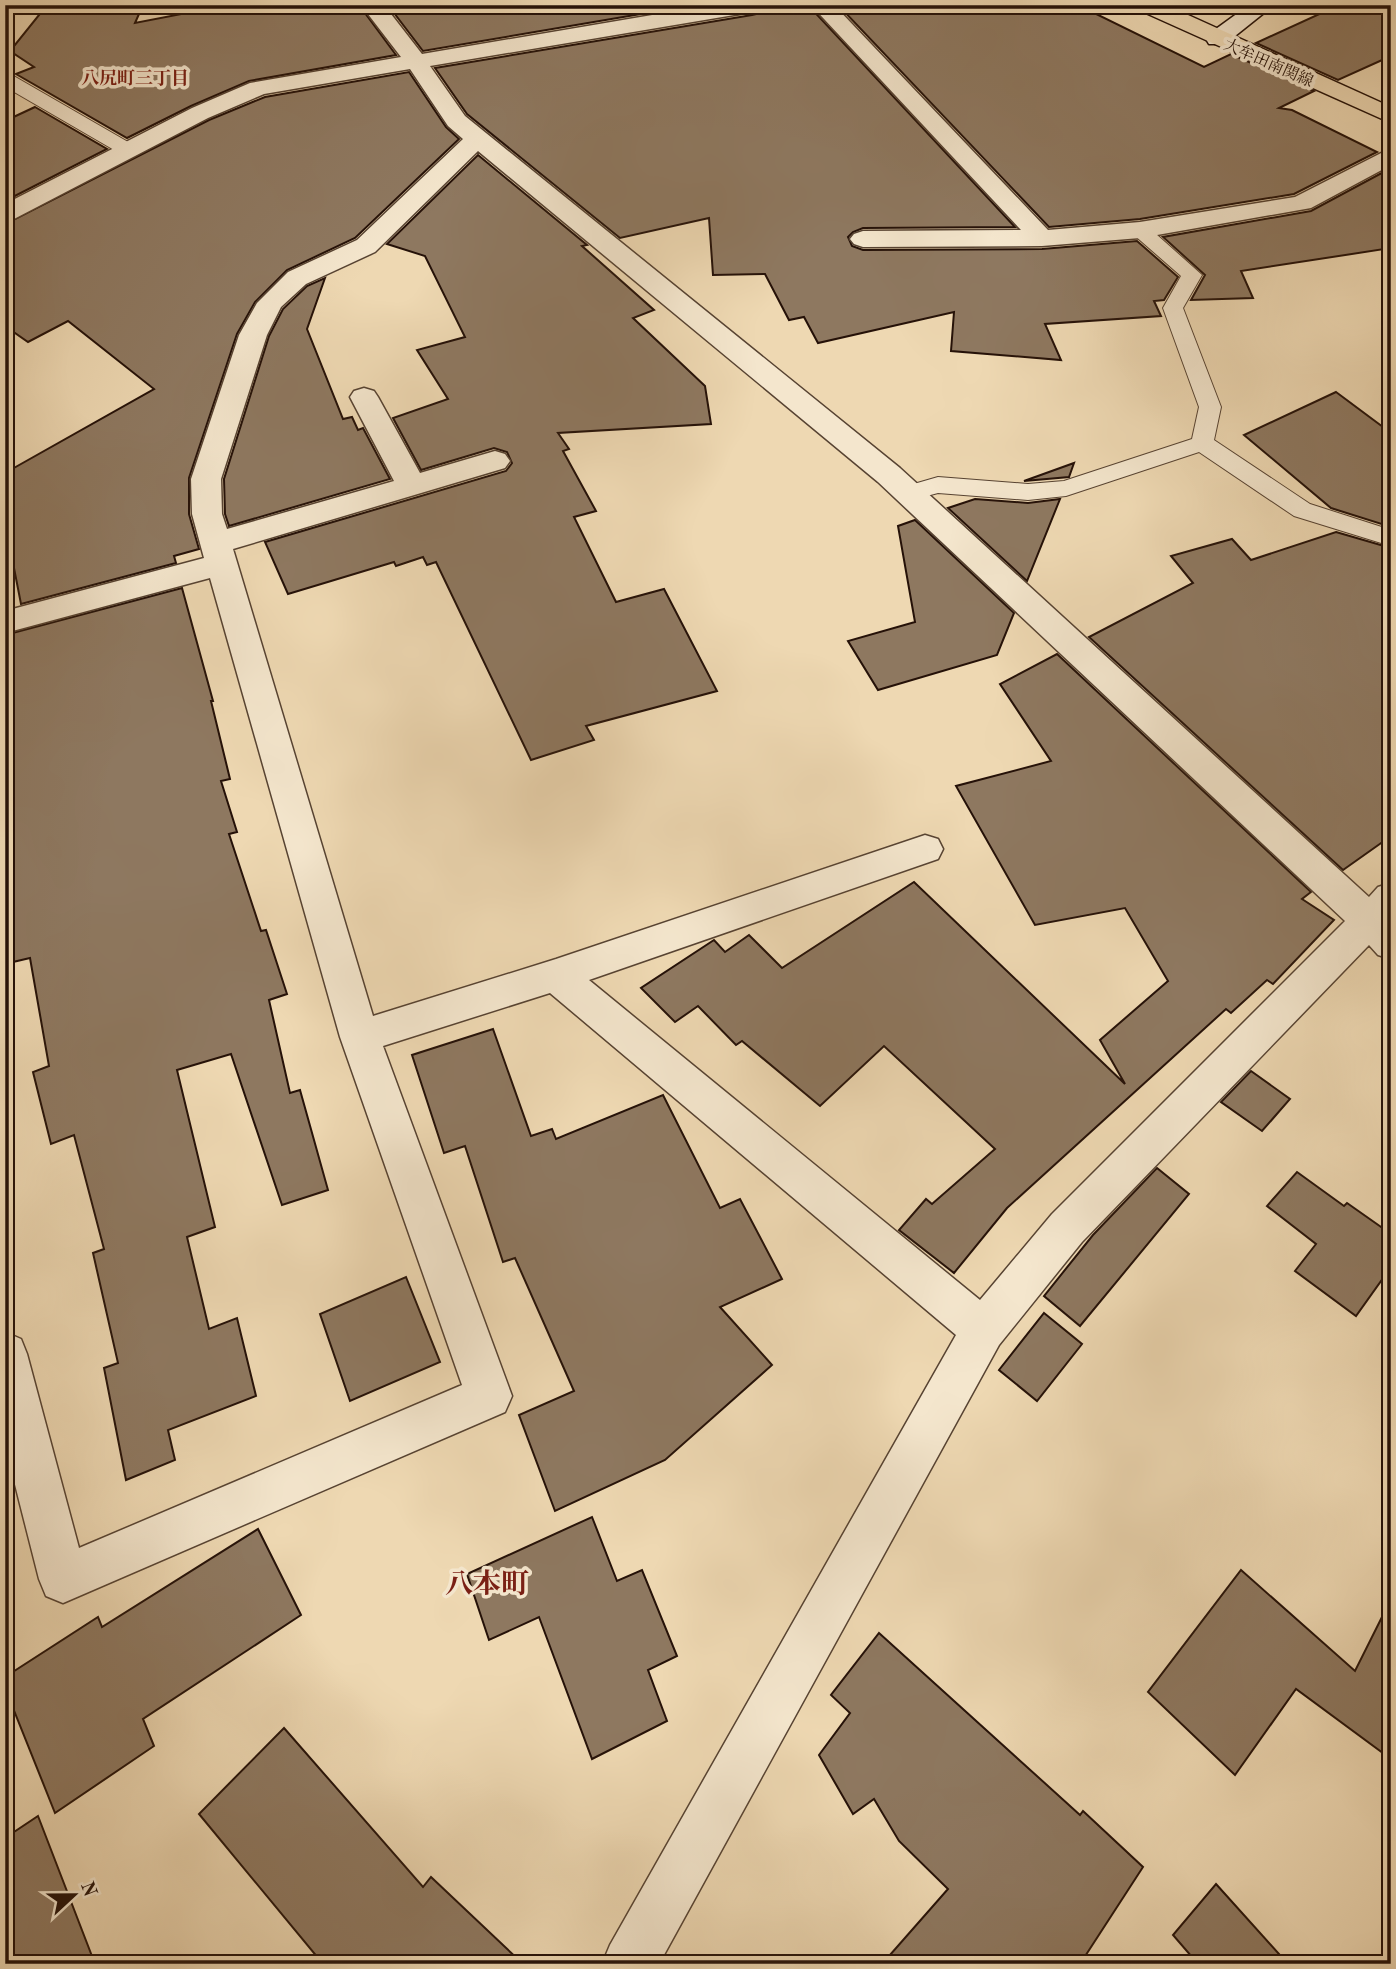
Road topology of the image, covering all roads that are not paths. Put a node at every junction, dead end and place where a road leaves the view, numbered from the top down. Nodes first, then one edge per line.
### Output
1 (372, 5) edge
2 (752, 5) edge
3 (822, 5) edge
4 (1147, 5) edge
5 (1263, 5) edge
6 (1217, 39) junction
7 (417, 64) junction
8 (5, 76) edge
9 (1391, 116) edge
10 (476, 139) junction
11 (128, 150) junction
12 (1391, 155) edge
13 (5, 214) edge
14 (1140, 230) junction
15 (1042, 237) junction
16 (863, 239) dead end
17 (364, 397) dead end
18 (1202, 443) junction
19 (495, 461) dead end
20 (412, 486) junction
21 (908, 493) junction
22 (1391, 538) edge
23 (220, 553) junction
24 (5, 622) edge
25 (925, 849) dead end
26 (1384, 921) edge
27 (556, 975) junction
28 (360, 1037) junction
29 (983, 1330) junction
30 (5, 1354) edge
31 (629, 1964) edge

1 - 7 street
2 - 7 street
3 - 15 street
4 - 6 main road, 大牟田南関線
5 - 6 street
6 - 9 main road, 大牟田南関線
7 - 10 street
7 - 11 street
8 - 11 lane
10 - 21 street
10 - 23 street
11 - 13 street
12 - 14 street
14 - 15 street
14 - 18 lane
15 - 16 street
17 - 20 street
18 - 21 lane
18 - 22 lane
19 - 20 street
20 - 23 street
21 - 26 street
23 - 24 street
23 - 28 street
25 - 27 street
26 - 29 street
27 - 28 street
27 - 29 street
28 - 30 street
29 - 31 street

